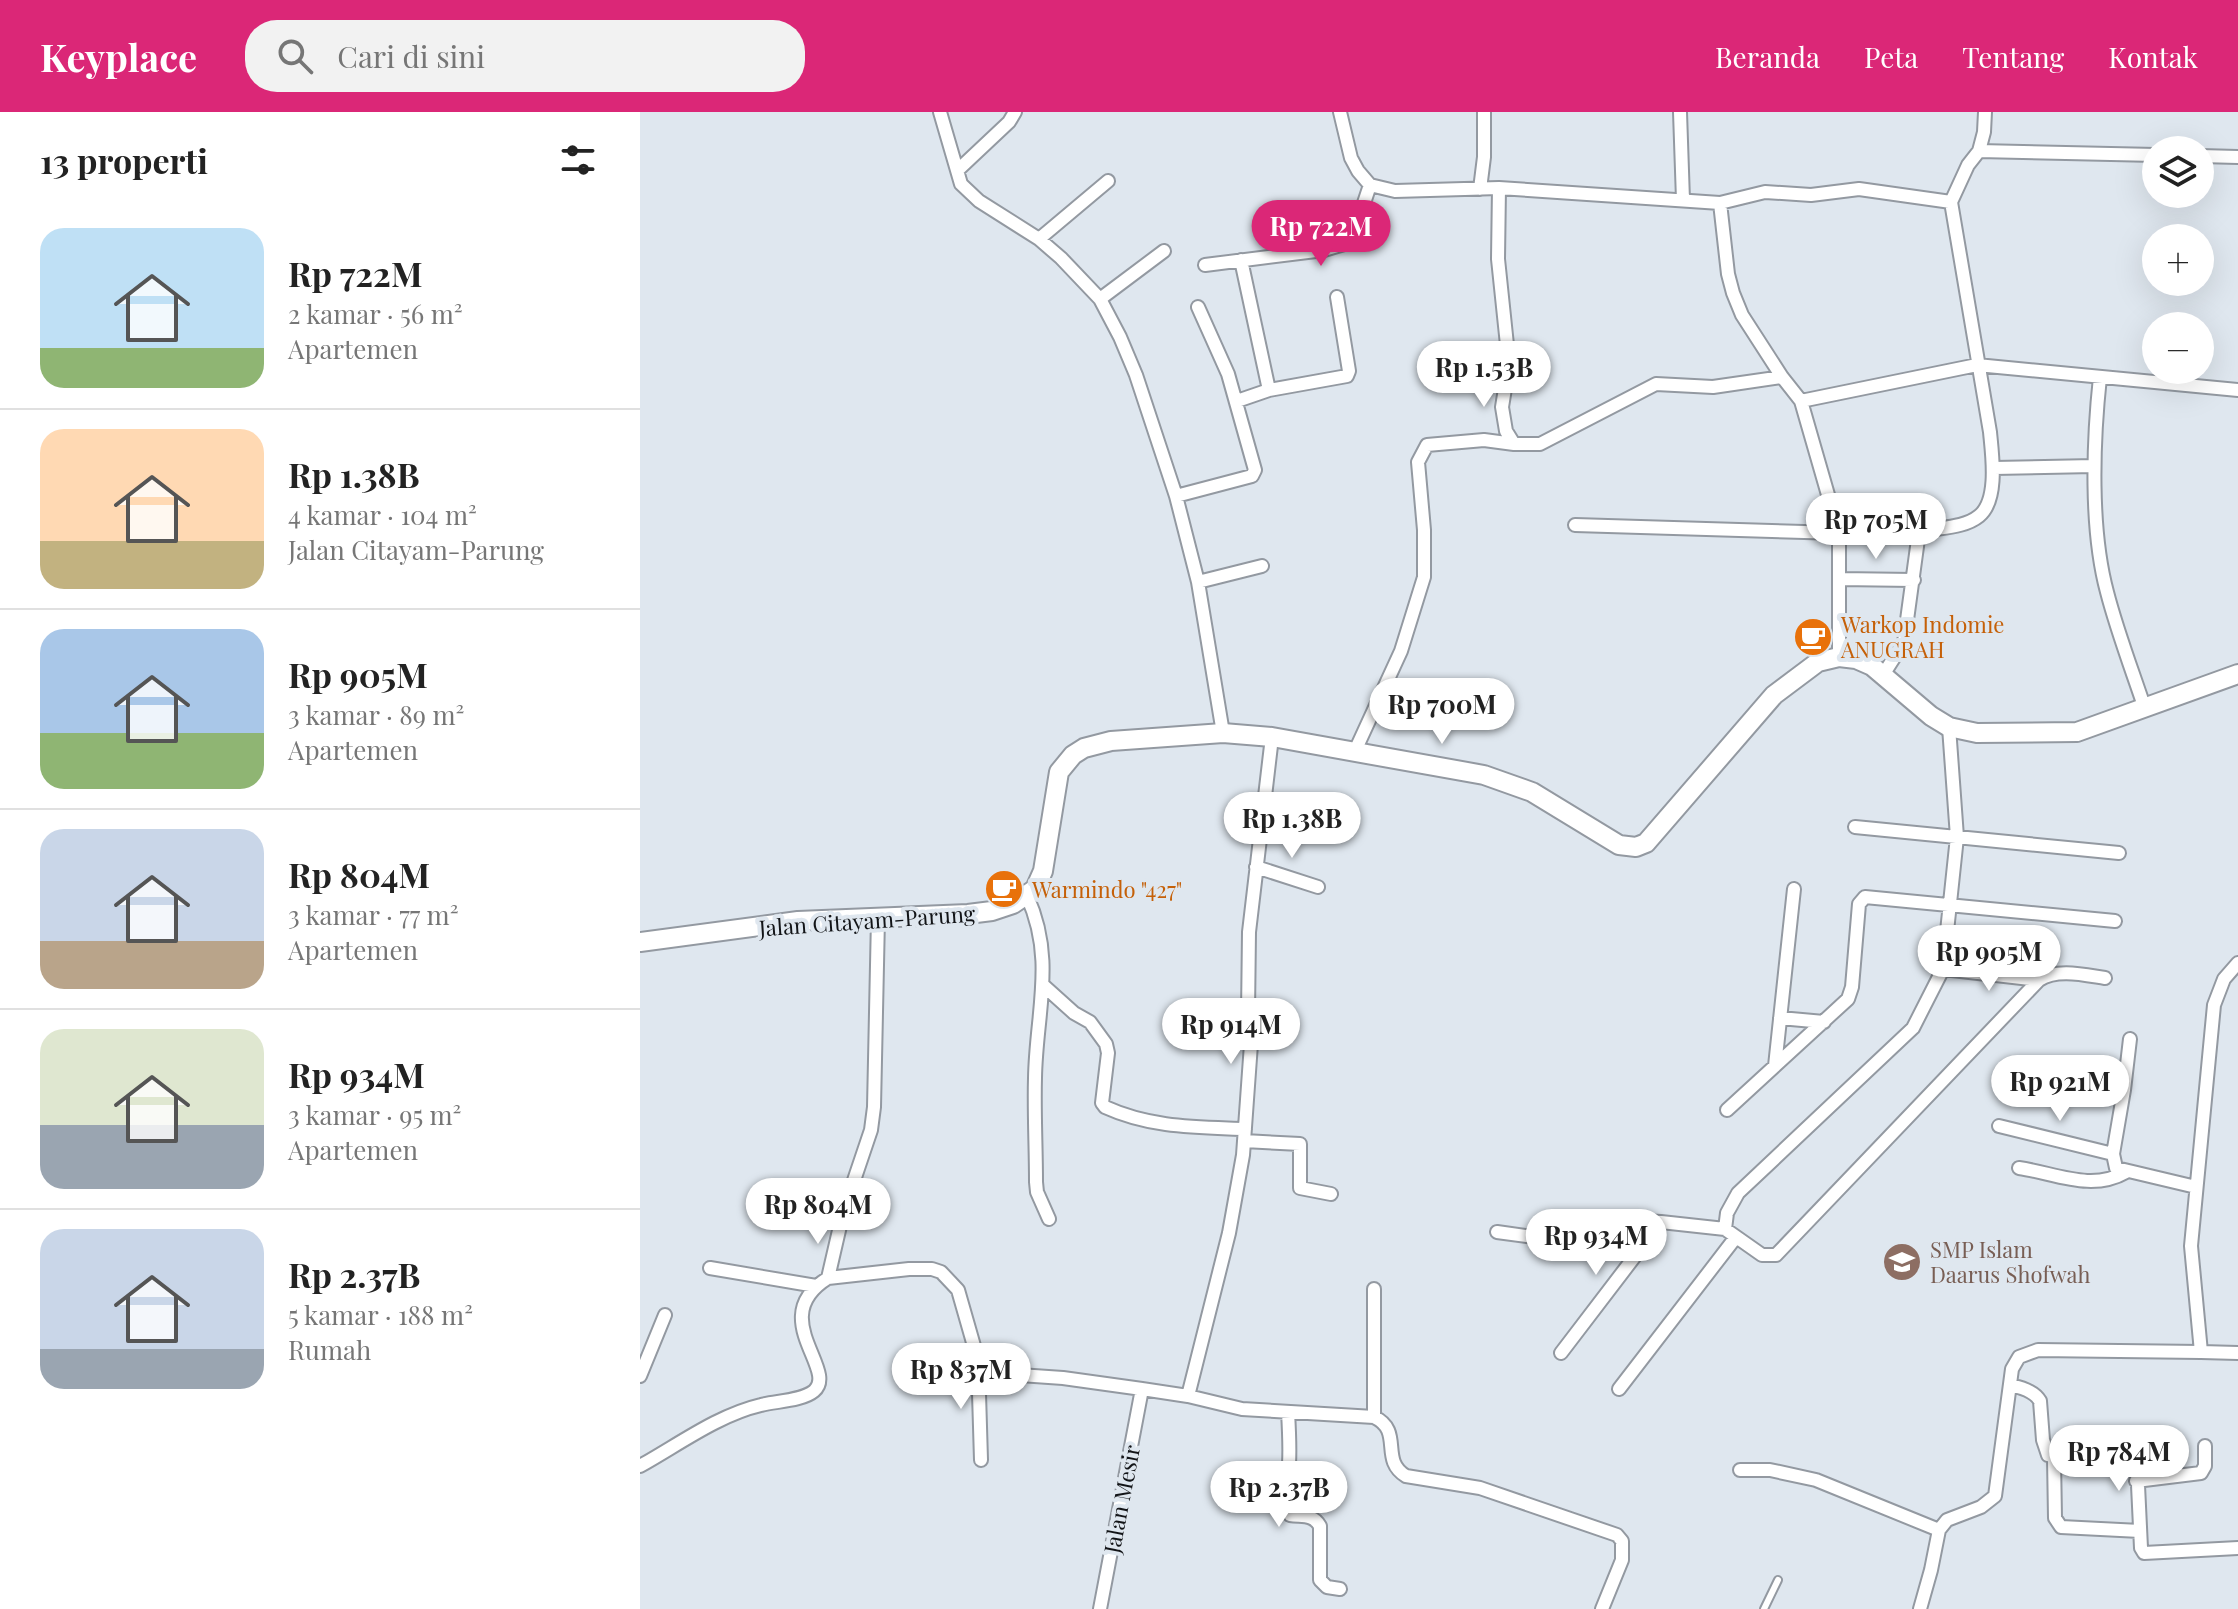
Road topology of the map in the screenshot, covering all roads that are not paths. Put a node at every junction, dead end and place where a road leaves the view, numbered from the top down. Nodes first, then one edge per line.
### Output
1 (940, 112) edge
2 (1015, 112) edge
3 (1340, 112) edge
4 (1484, 112) edge
5 (1680, 112) edge
6 (1985, 112) edge
7 (1979, 151) junction
8 (2142, 155) edge
9 (2214, 156) edge
10 (2238, 157) edge
11 (958, 170) junction
12 (1108, 181) dead end
13 (1370, 185) junction
14 (1499, 188) junction
15 (1480, 189) junction
16 (1683, 200) junction
17 (1951, 202) junction
18 (1720, 203) junction
19 (1039, 239) junction
20 (1164, 251) dead end
21 (1241, 260) junction
22 (1205, 265) dead end
23 (1337, 297) dead end
24 (1100, 299) junction
25 (1198, 307) dead end
26 (1509, 364) junction
27 (1977, 365) junction
28 (1441, 376) dead end
29 (1782, 377) junction
30 (2100, 377) junction
31 (1269, 390) junction
32 (2238, 390) edge
33 (1237, 401) junction
34 (1801, 401) junction
35 (1514, 444) junction
36 (2094, 466) junction
37 (1994, 468) junction
38 (1176, 496) junction
39 (1575, 525) dead end
40 (1839, 533) junction
41 (1262, 566) dead end
42 (1839, 579) junction
43 (1914, 580) junction
44 (1198, 582) junction
45 (1839, 657) junction
46 (2238, 674) edge
47 (1883, 675) junction
48 (2145, 709) junction
49 (1949, 727) junction
50 (1223, 733) junction
51 (1272, 737) junction
52 (1355, 751) junction
53 (1855, 827) dead end
54 (1957, 837) junction
55 (2119, 853) dead end
56 (1256, 867) junction
57 (1318, 887) dead end
58 (1794, 889) dead end
59 (1027, 896) junction
60 (1949, 905) junction
61 (878, 918) junction
62 (2115, 921) dead end
63 (640, 942) edge
64 (2238, 963) edge
65 (1943, 969) junction
66 (2105, 978) dead end
67 (2039, 980) junction
68 (1044, 986) junction
69 (1780, 1018) junction
70 (1824, 1022) junction
71 (2130, 1039) dead end
72 (1775, 1066) junction
73 (2048, 1073) dead end
74 (2124, 1090) junction
75 (1727, 1110) dead end
76 (1999, 1126) dead end
77 (1244, 1135) junction
78 (2113, 1154) junction
79 (2019, 1168) dead end
80 (2126, 1172) junction
81 (2196, 1187) junction
82 (1331, 1194) dead end
83 (1049, 1219) dead end
84 (1661, 1222) junction
85 (1725, 1229) junction
86 (1497, 1232) dead end
87 (1736, 1237) junction
88 (710, 1268) dead end
89 (828, 1278) junction
90 (816, 1286) junction
91 (1374, 1289) dead end
92 (665, 1315) dead end
93 (2201, 1352) junction
94 (1561, 1353) dead end
95 (2238, 1353) edge
96 (978, 1360) junction
97 (640, 1376) edge
98 (2010, 1386) junction
99 (1142, 1389) junction
100 (1619, 1389) dead end
101 (1188, 1396) junction
102 (1288, 1412) junction
103 (1374, 1417) junction
104 (2205, 1446) dead end
105 (2054, 1458) junction
106 (981, 1460) dead end
107 (640, 1466) edge
108 (1740, 1470) dead end
109 (2136, 1481) junction
110 (1939, 1530) junction
111 (2140, 1531) junction
112 (2238, 1548) edge
113 (1778, 1580) dead end
114 (1340, 1589) dead end
115 (1100, 1609) edge
116 (1602, 1609) edge
117 (1764, 1609) edge
118 (1920, 1609) edge

1 - 11 street
2 - 11 street
3 - 13 street
4 - 15 street
5 - 16 street
6 - 7 street
7 - 8 street
7 - 17 street
9 - 10 street
11 - 19 street
12 - 19 street
13 - 15 street
13 - 21 street
14 - 15 street
14 - 16 street
14 - 26 street
16 - 18 street
17 - 18 street
17 - 27 street
18 - 29 street
19 - 24 street
20 - 24 street
21 - 22 street
21 - 31 street
23 - 31 street
24 - 38 street
25 - 33 street
26 - 28 street
26 - 35 street
27 - 30 street
27 - 34 street
27 - 37 street
29 - 34 street
29 - 35 street
30 - 32 street
30 - 36 street
31 - 33 street
33 - 38 street
34 - 40 street
35 - 52 street
36 - 37 street
36 - 48 street
37 - 43 street
38 - 44 street
39 - 40 street
40 - 42 street
41 - 44 street
42 - 43 street
42 - 45 street
43 - 47 street
44 - 50 street
45 - 47 street
45 - 52 street
46 - 48 street
47 - 49 street
48 - 49 street
49 - 54 street
50 - 51 street
50 - 59 street
51 - 52 street
51 - 56 street
53 - 54 street
54 - 55 street
54 - 60 street
56 - 57 street
56 - 77 street
58 - 69 street
59 - 61 street, Jalan Citayam-Parung
59 - 68 street
60 - 62 street
60 - 65 street
60 - 70 street
61 - 63 street, Jalan Citayam-Parung
61 - 89 street
64 - 81 street
65 - 67 street
65 - 85 street
66 - 67 street
67 - 87 street
68 - 77 street
68 - 83 street
69 - 70 street
69 - 72 street
70 - 72 street
71 - 74 street
72 - 75 street
73 - 74 street
74 - 78 street
76 - 78 street
77 - 82 street
77 - 101 street
78 - 80 street
79 - 80 street
80 - 81 street
81 - 93 street
84 - 85 street
84 - 86 street
84 - 94 street
85 - 87 street
87 - 100 street
88 - 90 street
89 - 90 street
89 - 96 street
90 - 107 street
91 - 103 street
92 - 97 street
93 - 95 street
93 - 98 street
96 - 99 street
96 - 106 street
98 - 105 street
98 - 110 street
99 - 101 street
99 - 115 street, Jalan Mesir
101 - 102 street
102 - 103 street
102 - 114 street
103 - 116 street
104 - 109 street
105 - 109 street
105 - 111 street
108 - 110 street
109 - 111 street
110 - 118 street
111 - 112 street
113 - 117 lane

